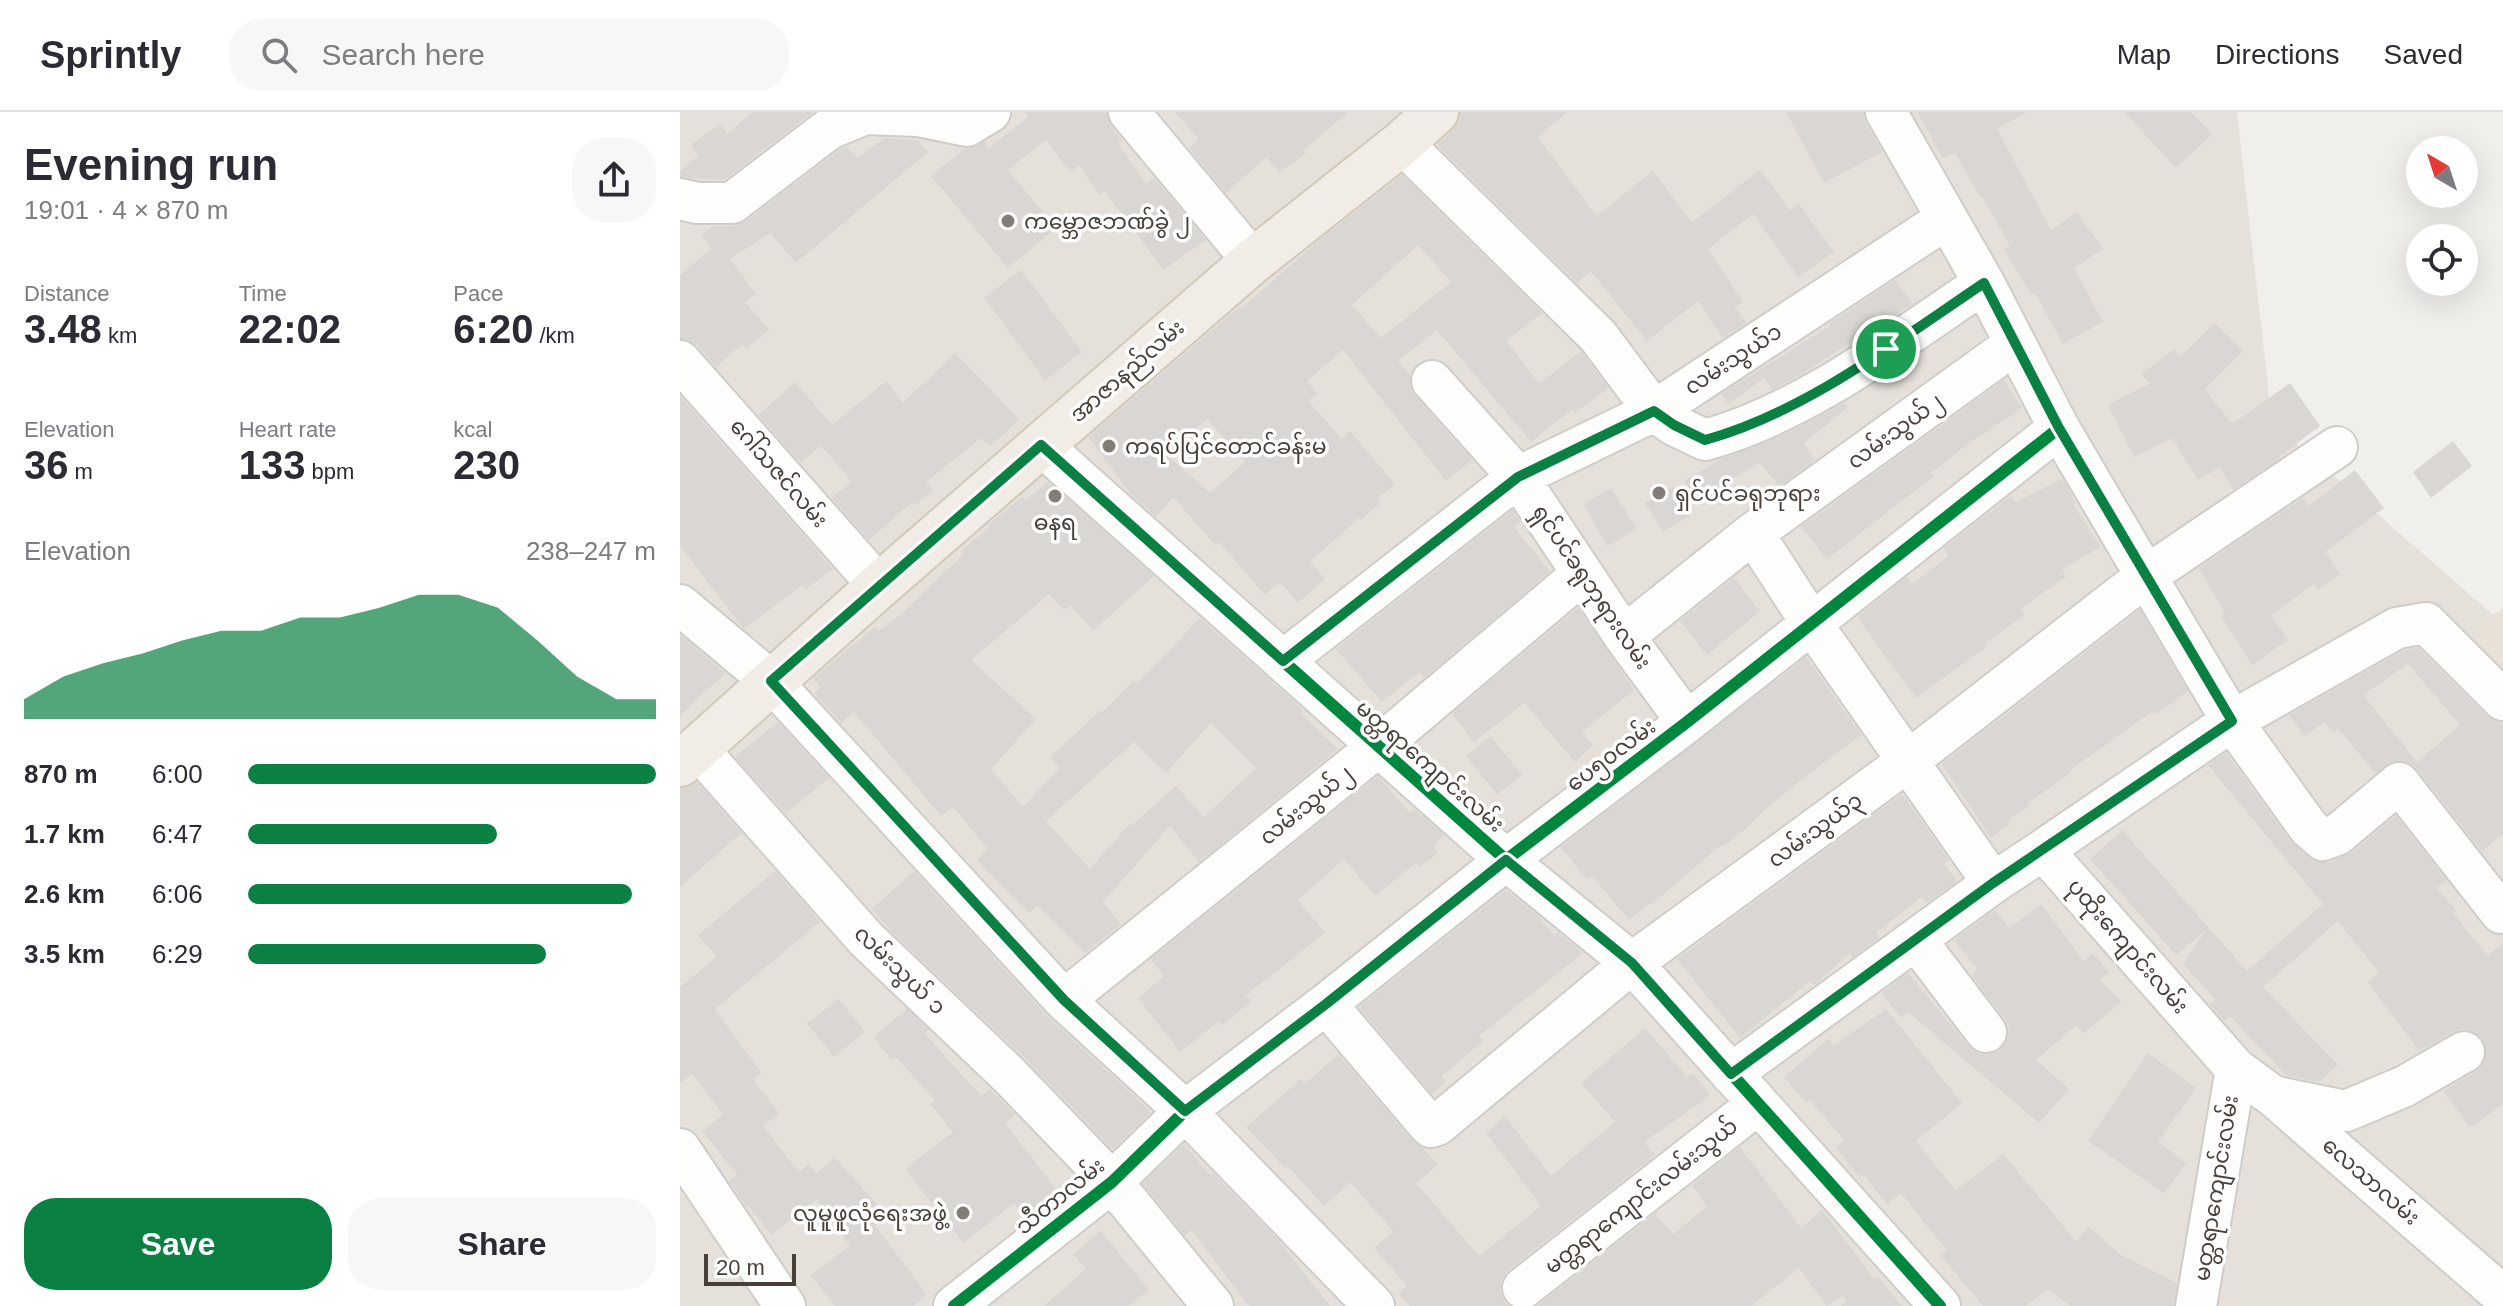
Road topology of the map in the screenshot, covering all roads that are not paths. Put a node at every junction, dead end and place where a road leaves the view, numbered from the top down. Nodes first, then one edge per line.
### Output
1 (990, 112) edge
2 (1129, 112) edge
3 (1436, 112) edge
4 (1886, 112) edge
5 (1402, 143) junction
6 (680, 199) edge
7 (1946, 219) junction
8 (1253, 261) junction
9 (1984, 283) junction
10 (2015, 344) junction
11 (680, 361) edge
12 (1432, 381) dead end
13 (1654, 411) junction
14 (2059, 428) junction
15 (1041, 445) junction
16 (2337, 447) dead end
17 (1518, 477) junction
18 (1753, 533) junction
19 (1582, 574) junction
20 (2146, 576) junction
21 (879, 586) junction
22 (680, 605) edge
23 (1812, 624) junction
24 (1624, 636) junction
25 (1283, 661) junction
26 (771, 681) junction
27 (2503, 700) edge
28 (2232, 721) junction
29 (1687, 722) junction
30 (1380, 745) junction
31 (689, 756) edge
32 (1908, 761) junction
33 (2043, 850) junction
34 (1506, 860) junction
35 (1993, 883) junction
36 (2501, 913) edge
37 (1916, 940) junction
38 (1632, 963) junction
39 (1064, 1000) junction
40 (1326, 1004) junction
41 (1986, 1032) dead end
42 (2464, 1052) dead end
43 (2236, 1069) junction
44 (1731, 1074) junction
45 (2273, 1096) junction
46 (1758, 1104) junction
47 (1185, 1111) junction
48 (680, 1149) edge
49 (1112, 1182) junction
50 (1523, 1288) dead end
51 (2503, 1296) edge
52 (785, 1306) edge
53 (954, 1306) edge
54 (1213, 1306) edge
55 (1374, 1306) edge
56 (1940, 1306) edge
57 (2196, 1306) edge

1 - 6 street
2 - 8 street
3 - 5 main road, အာဇာနည်လမ်း
4 - 7 street
5 - 8 main road, အာဇာနည်လမ်း
5 - 13 street
7 - 9 street
7 - 13 street, လမ်းသွယ်၁
8 - 15 main road, အာဇာနည်လမ်း
9 - 10 street
9 - 13 street
10 - 14 street
10 - 18 street, လမ်းသွယ်၂
11 - 21 street, ဂေါ်သဇင်လမ်း
12 - 17 street, ရှင်ပင်ခရုဘုရားလမ်း
13 - 17 street, လမ်းသွယ်၁
14 - 20 street
14 - 23 street, ပေ၅၀လမ်း
15 - 21 main road, အာဇာနည်လမ်း
15 - 25 street, မတ္တရာကျောင်းလမ်း
16 - 20 street, လမ်းသွယ်၃
17 - 19 street, ရှင်ပင်ခရုဘုရားလမ်း
17 - 25 street, လမ်းသွယ်၁
18 - 23 street
18 - 24 street, လမ်းသွယ်၂
19 - 24 street, ရှင်ပင်ခရုဘုရားလမ်း
19 - 30 street, လမ်းသွယ်၂
20 - 28 street
20 - 32 street, လမ်းသွယ်၃
21 - 26 main road, အာဇာနည်လမ်း
22 - 26 street
23 - 29 street, ပေ၅၀လမ်း
23 - 32 street
24 - 29 street, ရှင်ပင်ခရုဘုရားလမ်း
25 - 30 street, မတ္တရာကျောင်းလမ်း
26 - 31 main road, အာဇာနည်လမ်း
26 - 39 street
27 - 28 street
28 - 33 street
28 - 36 street
29 - 34 street, ပေ၅၀လမ်း
30 - 34 street, မတ္တရာကျောင်းလမ်း
30 - 39 street, လမ်းသွယ်၂
31 - 49 street, လမ်းသွယ် ၁
32 - 35 street
32 - 38 street, လမ်းသွယ်၃
33 - 35 street
33 - 43 street, ပုထိုးကျောင်းလမ်း
34 - 38 street, မတ္တရာကျောင်းလမ်း
34 - 40 street, ပေ၅၀လမ်း
35 - 37 street
37 - 41 street
37 - 44 street
38 - 40 street, လမ်းသွယ်၃
38 - 44 street, မတ္တရာကျောင်းလမ်း
39 - 47 street
40 - 47 street, ပေ၅၀လမ်း
42 - 45 street
43 - 45 street, လေသာလမ်း
43 - 57 street, မတ္တရာကျောင်းလမ်း
44 - 46 street, မတ္တရာကျောင်းလမ်း
45 - 51 street, လေသာလမ်း
46 - 50 street, မတ္တရာကျောင်းလမ်းသွယ်
46 - 56 street, မတ္တရာကျောင်းလမ်း
47 - 49 street, သီတာလမ်း
47 - 55 street
48 - 52 street
49 - 53 street, သီတာလမ်း
49 - 54 street, လမ်းသွယ် ၁

